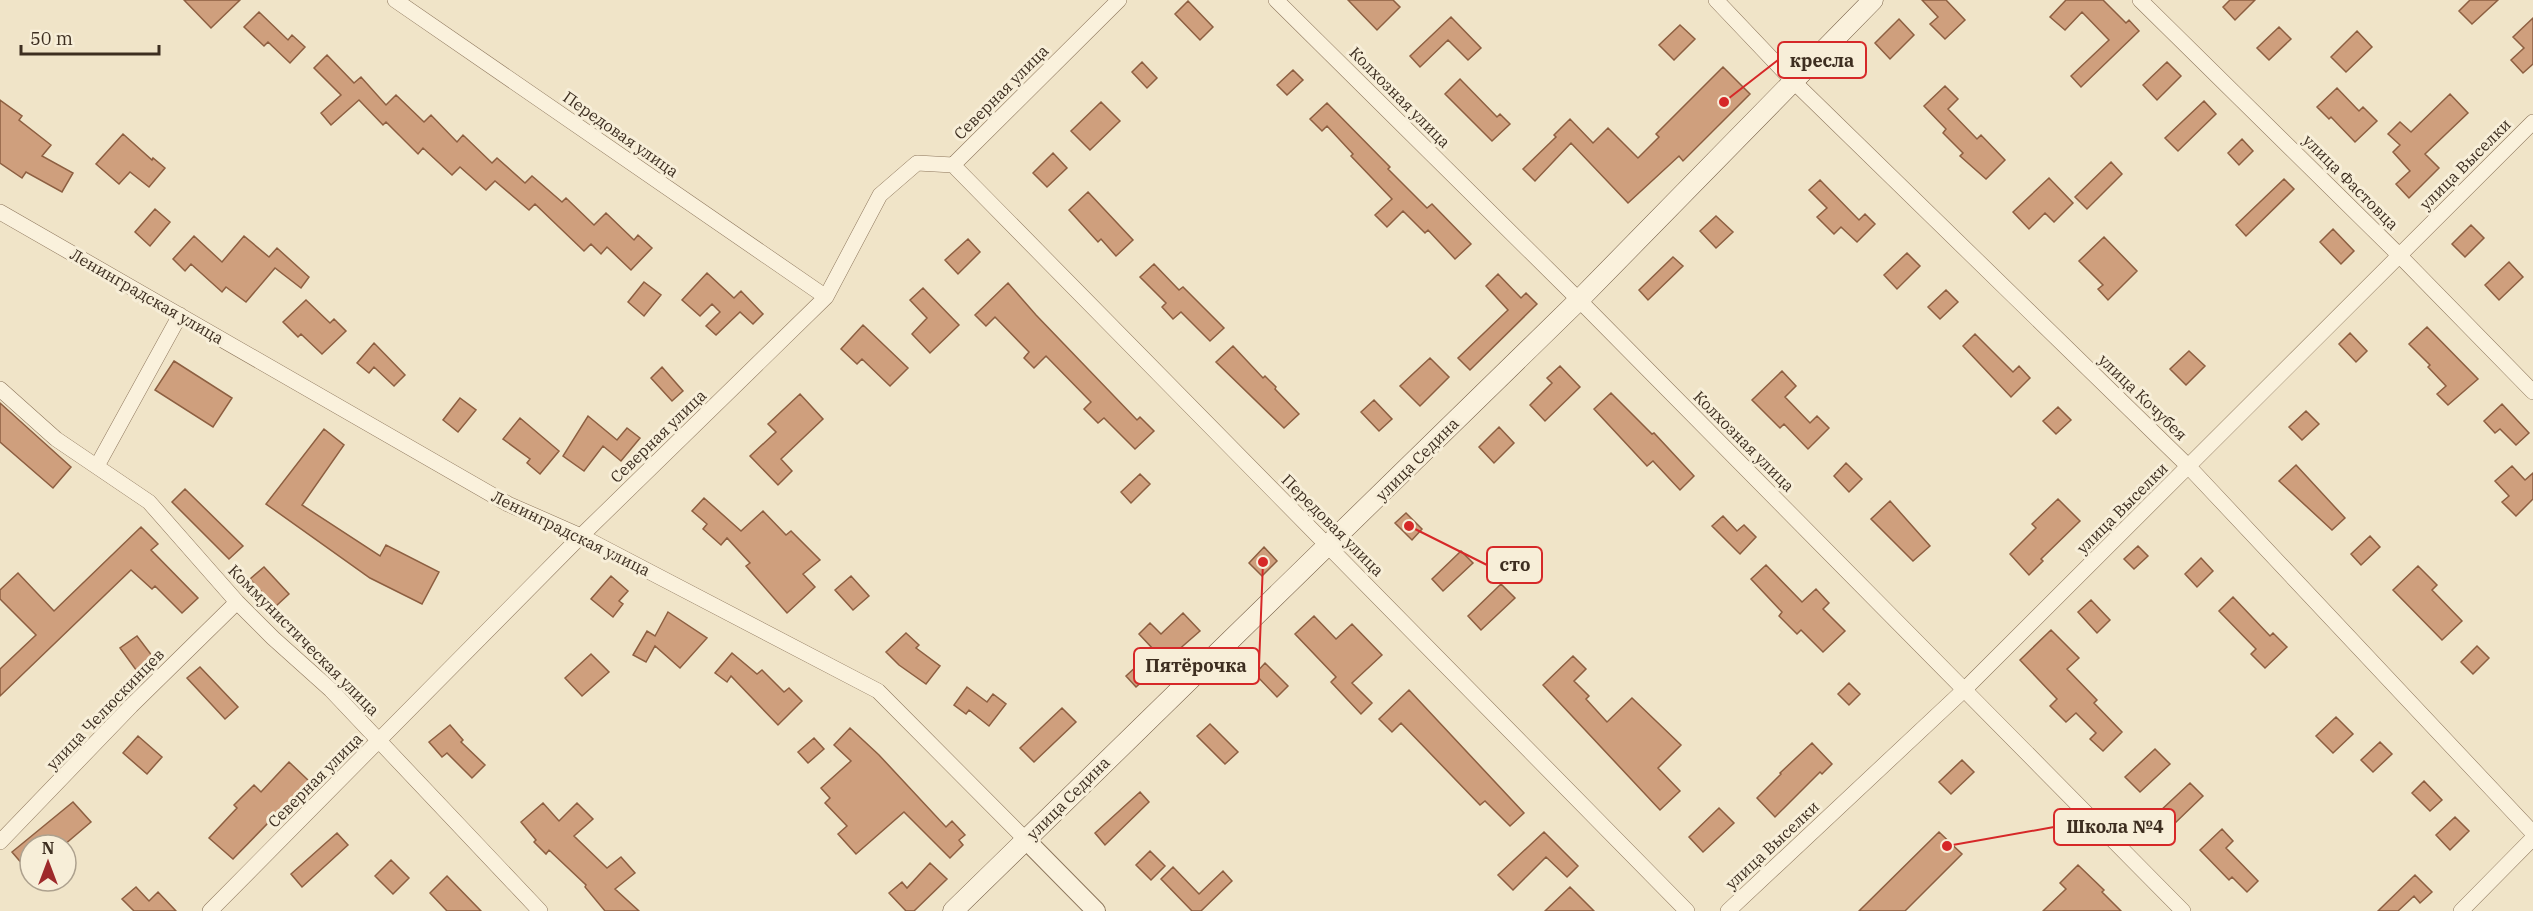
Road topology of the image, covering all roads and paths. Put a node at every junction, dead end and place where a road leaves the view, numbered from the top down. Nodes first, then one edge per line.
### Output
1 (395, 0) edge
2 (1119, 0) edge
3 (1276, 0) edge
4 (1716, 0) edge
5 (1874, 0) edge
6 (2140, 0) edge
7 (1793, 81) junction
8 (2533, 122) edge
9 (953, 165) junction
10 (0, 212) edge
11 (2399, 255) junction
12 (826, 297) junction
13 (1579, 300) junction
14 (180, 315) junction
15 (0, 389) edge
16 (2533, 392) edge
17 (97, 466) junction
18 (2189, 466) junction
19 (581, 536) junction
20 (1328, 546) junction
21 (237, 602) junction
22 (1965, 689) junction
23 (379, 741) junction
24 (2533, 833) edge
25 (2533, 838) edge
26 (1026, 840) junction
27 (0, 842) edge
28 (210, 911) edge
29 (540, 911) edge
30 (953, 911) edge
31 (1096, 911) edge
32 (1687, 911) edge
33 (1728, 911) edge
34 (2183, 911) edge
35 (2461, 911) edge

1 - 12 street, Передовая улица
2 - 9 street, Северная улица
3 - 13 street, Колхозная улица
4 - 7 street, улица Кочубея
5 - 7 main road, улица Седина
6 - 11 street, улица Фастовца
7 - 13 main road, улица Седина
7 - 18 street, улица Кочубея
8 - 11 street, улица Выселки
9 - 12 street, Северная улица
9 - 20 street, Передовая улица
10 - 14 street, Ленинградская улица
11 - 16 street, улица Фастовца
11 - 18 street, улица Выселки
12 - 19 street, Северная улица
13 - 20 main road, улица Седина
13 - 22 street, Колхозная улица
14 - 17 street
14 - 19 street, Ленинградская улица
15 - 17 street, Коммунистическая улица
17 - 21 street, Коммунистическая улица
18 - 22 street, улица Выселки
18 - 24 street, улица Кочубея
19 - 23 street, Северная улица
19 - 26 street, Ленинградская улица
20 - 26 main road, улица Седина
20 - 32 street, Передовая улица
21 - 23 street, Коммунистическая улица
21 - 27 street, улица Челюскинцев
22 - 33 street, улица Выселки
22 - 34 street, Колхозная улица
23 - 28 street, Северная улица
23 - 29 street, Коммунистическая улица
25 - 35 street
26 - 30 main road, улица Седина
26 - 31 street, Ленинградская улица

